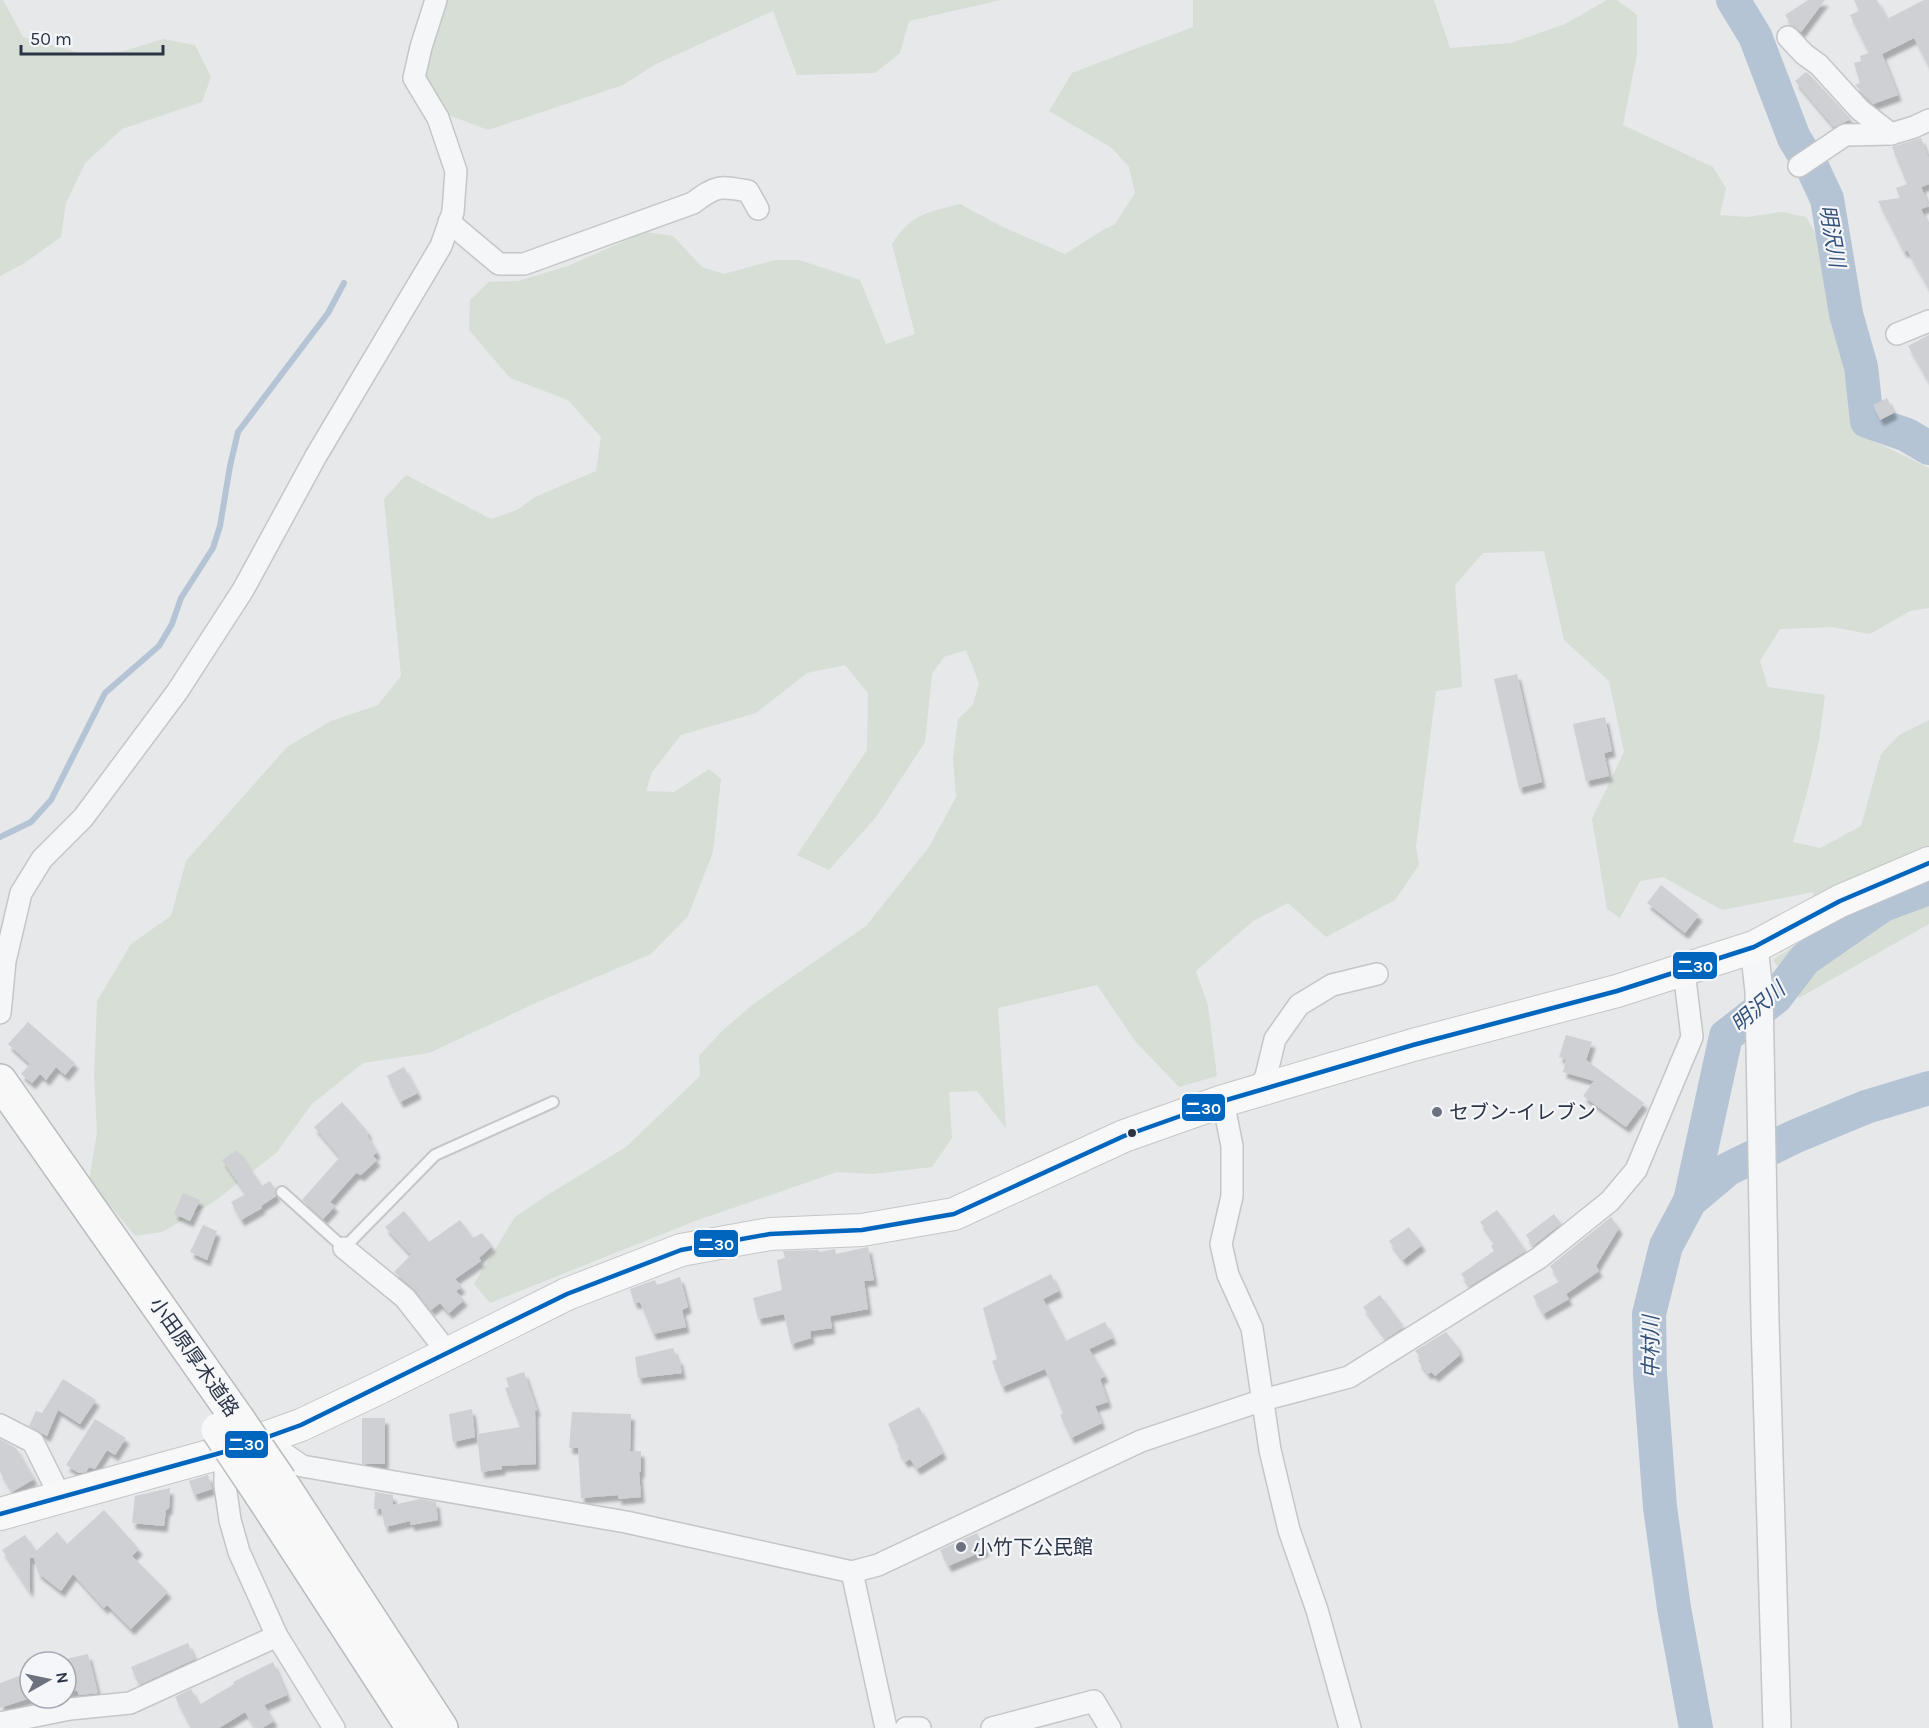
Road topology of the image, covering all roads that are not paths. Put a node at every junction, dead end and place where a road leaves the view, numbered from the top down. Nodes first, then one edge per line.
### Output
1 (436, 0) edge
2 (1788, 37) dead end
3 (1929, 120) edge
4 (1891, 134) junction
5 (1799, 166) dead end
6 (758, 208) dead end
7 (449, 222) junction
8 (1929, 321) edge
9 (1898, 334) dead end
10 (1929, 863) edge
11 (1754, 947) junction
12 (1684, 971) junction
13 (1377, 974) dead end
14 (0, 1013) edge
15 (0, 1081) edge
16 (1258, 1091) junction
17 (1223, 1101) junction
18 (553, 1102) dead end
19 (0, 1118) edge
20 (282, 1192) dead end
21 (344, 1248) junction
22 (448, 1353) junction
23 (1263, 1400) junction
24 (0, 1425) edge
25 (229, 1433) junction
26 (263, 1439) junction
27 (271, 1488) junction
28 (60, 1496) junction
29 (0, 1514) edge
30 (852, 1572) junction
31 (278, 1636) junction
32 (0, 1723) edge
33 (334, 1728) edge
34 (413, 1728) edge
35 (441, 1728) edge
36 (886, 1728) edge
37 (906, 1728) edge
38 (920, 1728) edge
39 (992, 1728) edge
40 (1110, 1728) edge
41 (1350, 1728) edge
42 (1777, 1728) edge

1 - 7 street
2 - 4 street
3 - 4 street
4 - 5 street
6 - 7 street
7 - 14 street
8 - 9 street
10 - 11 main road
11 - 12 main road
11 - 42 street
12 - 16 main road
12 - 23 street
13 - 16 street
15 - 25 highway, 小田原厚木道路
16 - 17 main road
17 - 22 main road
17 - 23 street
18 - 21 lane
19 - 25 highway, 小田原厚木道路
20 - 21 lane
21 - 22 street
22 - 26 main road
23 - 30 street
23 - 41 street
24 - 28 street
25 - 26 main road
25 - 27 highway, 小田原厚木道路, bridge
25 - 28 main road
25 - 31 street
26 - 30 street
27 - 34 highway, 小田原厚木道路
27 - 35 highway, 小田原厚木道路
28 - 29 main road
30 - 36 street
31 - 32 street
31 - 33 street
37 - 38 street
39 - 40 street

